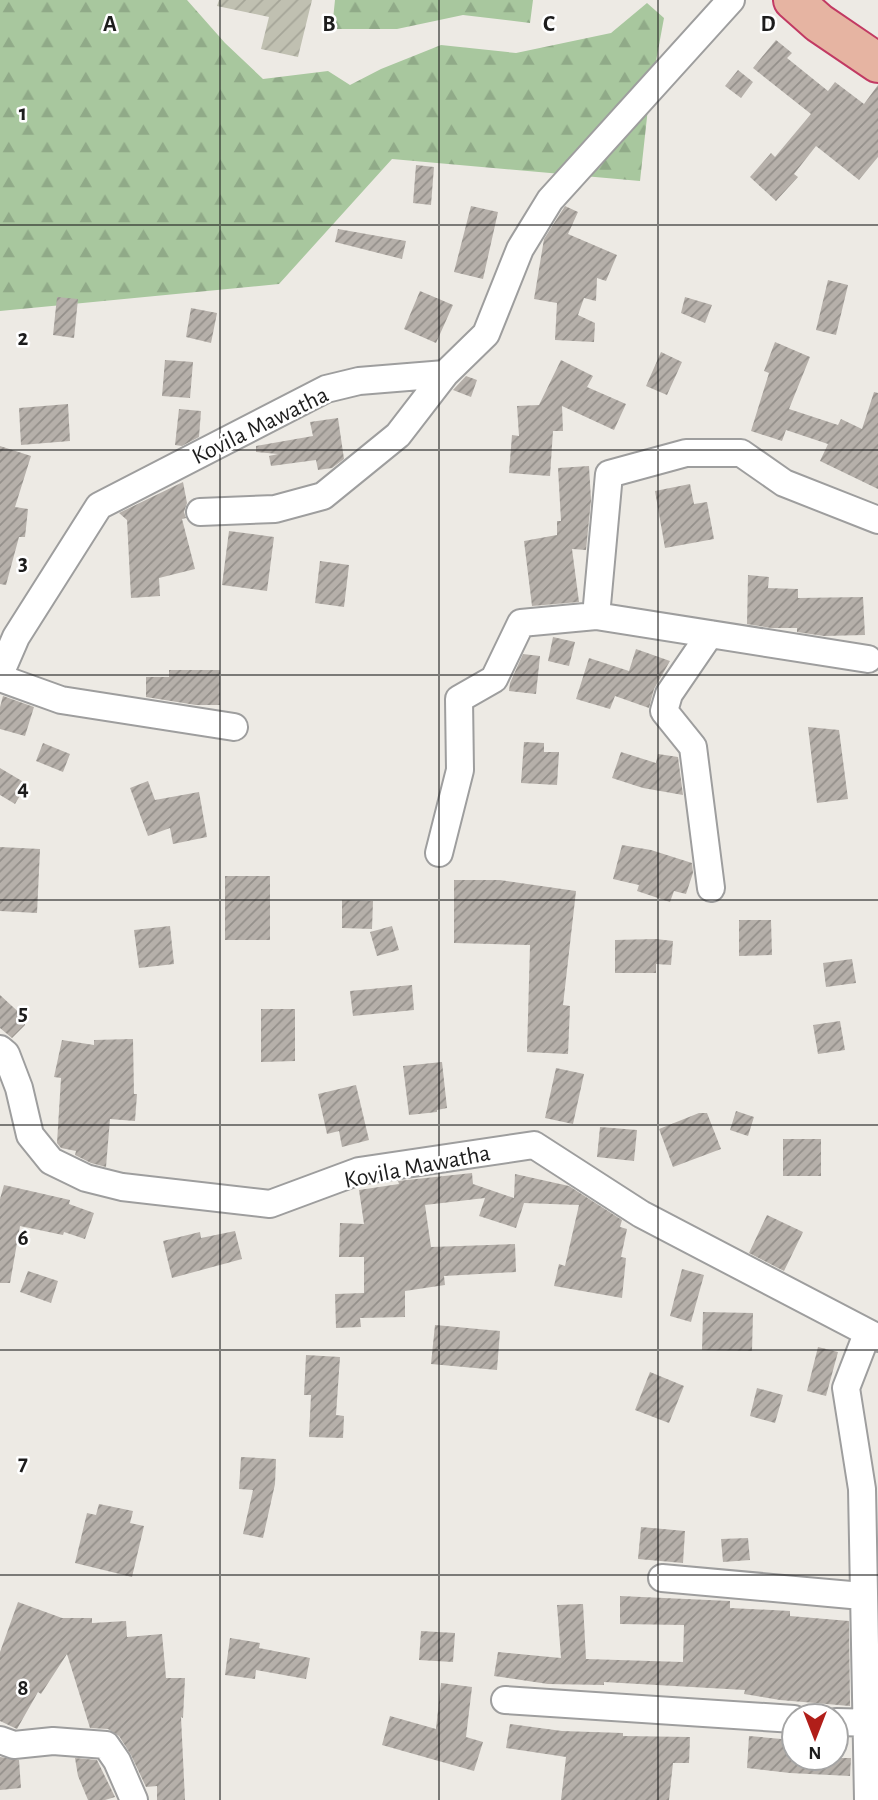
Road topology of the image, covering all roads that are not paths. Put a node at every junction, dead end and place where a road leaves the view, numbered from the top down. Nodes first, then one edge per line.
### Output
1 (731, 0) edge
2 (793, 0) edge
3 (878, 63) edge
4 (445, 374) junction
5 (200, 512) dead end
6 (878, 520) edge
7 (596, 616) junction
8 (710, 634) junction
9 (868, 659) dead end
10 (0, 676) edge
11 (234, 727) dead end
12 (439, 853) dead end
13 (711, 888) dead end
14 (0, 1049) edge
15 (873, 1336) edge
16 (662, 1578) dead end
17 (862, 1596) junction
18 (505, 1700) dead end
19 (780, 1718) edge
20 (850, 1722) edge
21 (872, 1723) edge
22 (0, 1740) edge
23 (134, 1800) edge
24 (868, 1800) edge

1 - 4 street
2 - 3 highway
4 - 5 street
4 - 10 street, Kovila Mawatha
6 - 7 street
7 - 8 street
7 - 12 street
8 - 9 street
8 - 13 street
10 - 11 street
14 - 15 street, Kovila Mawatha
15 - 17 street, Kovila Mawatha
16 - 17 street
17 - 21 street, Kovila Mawatha
18 - 19 street
20 - 21 street
21 - 24 street, Kovila Mawatha
22 - 23 street

